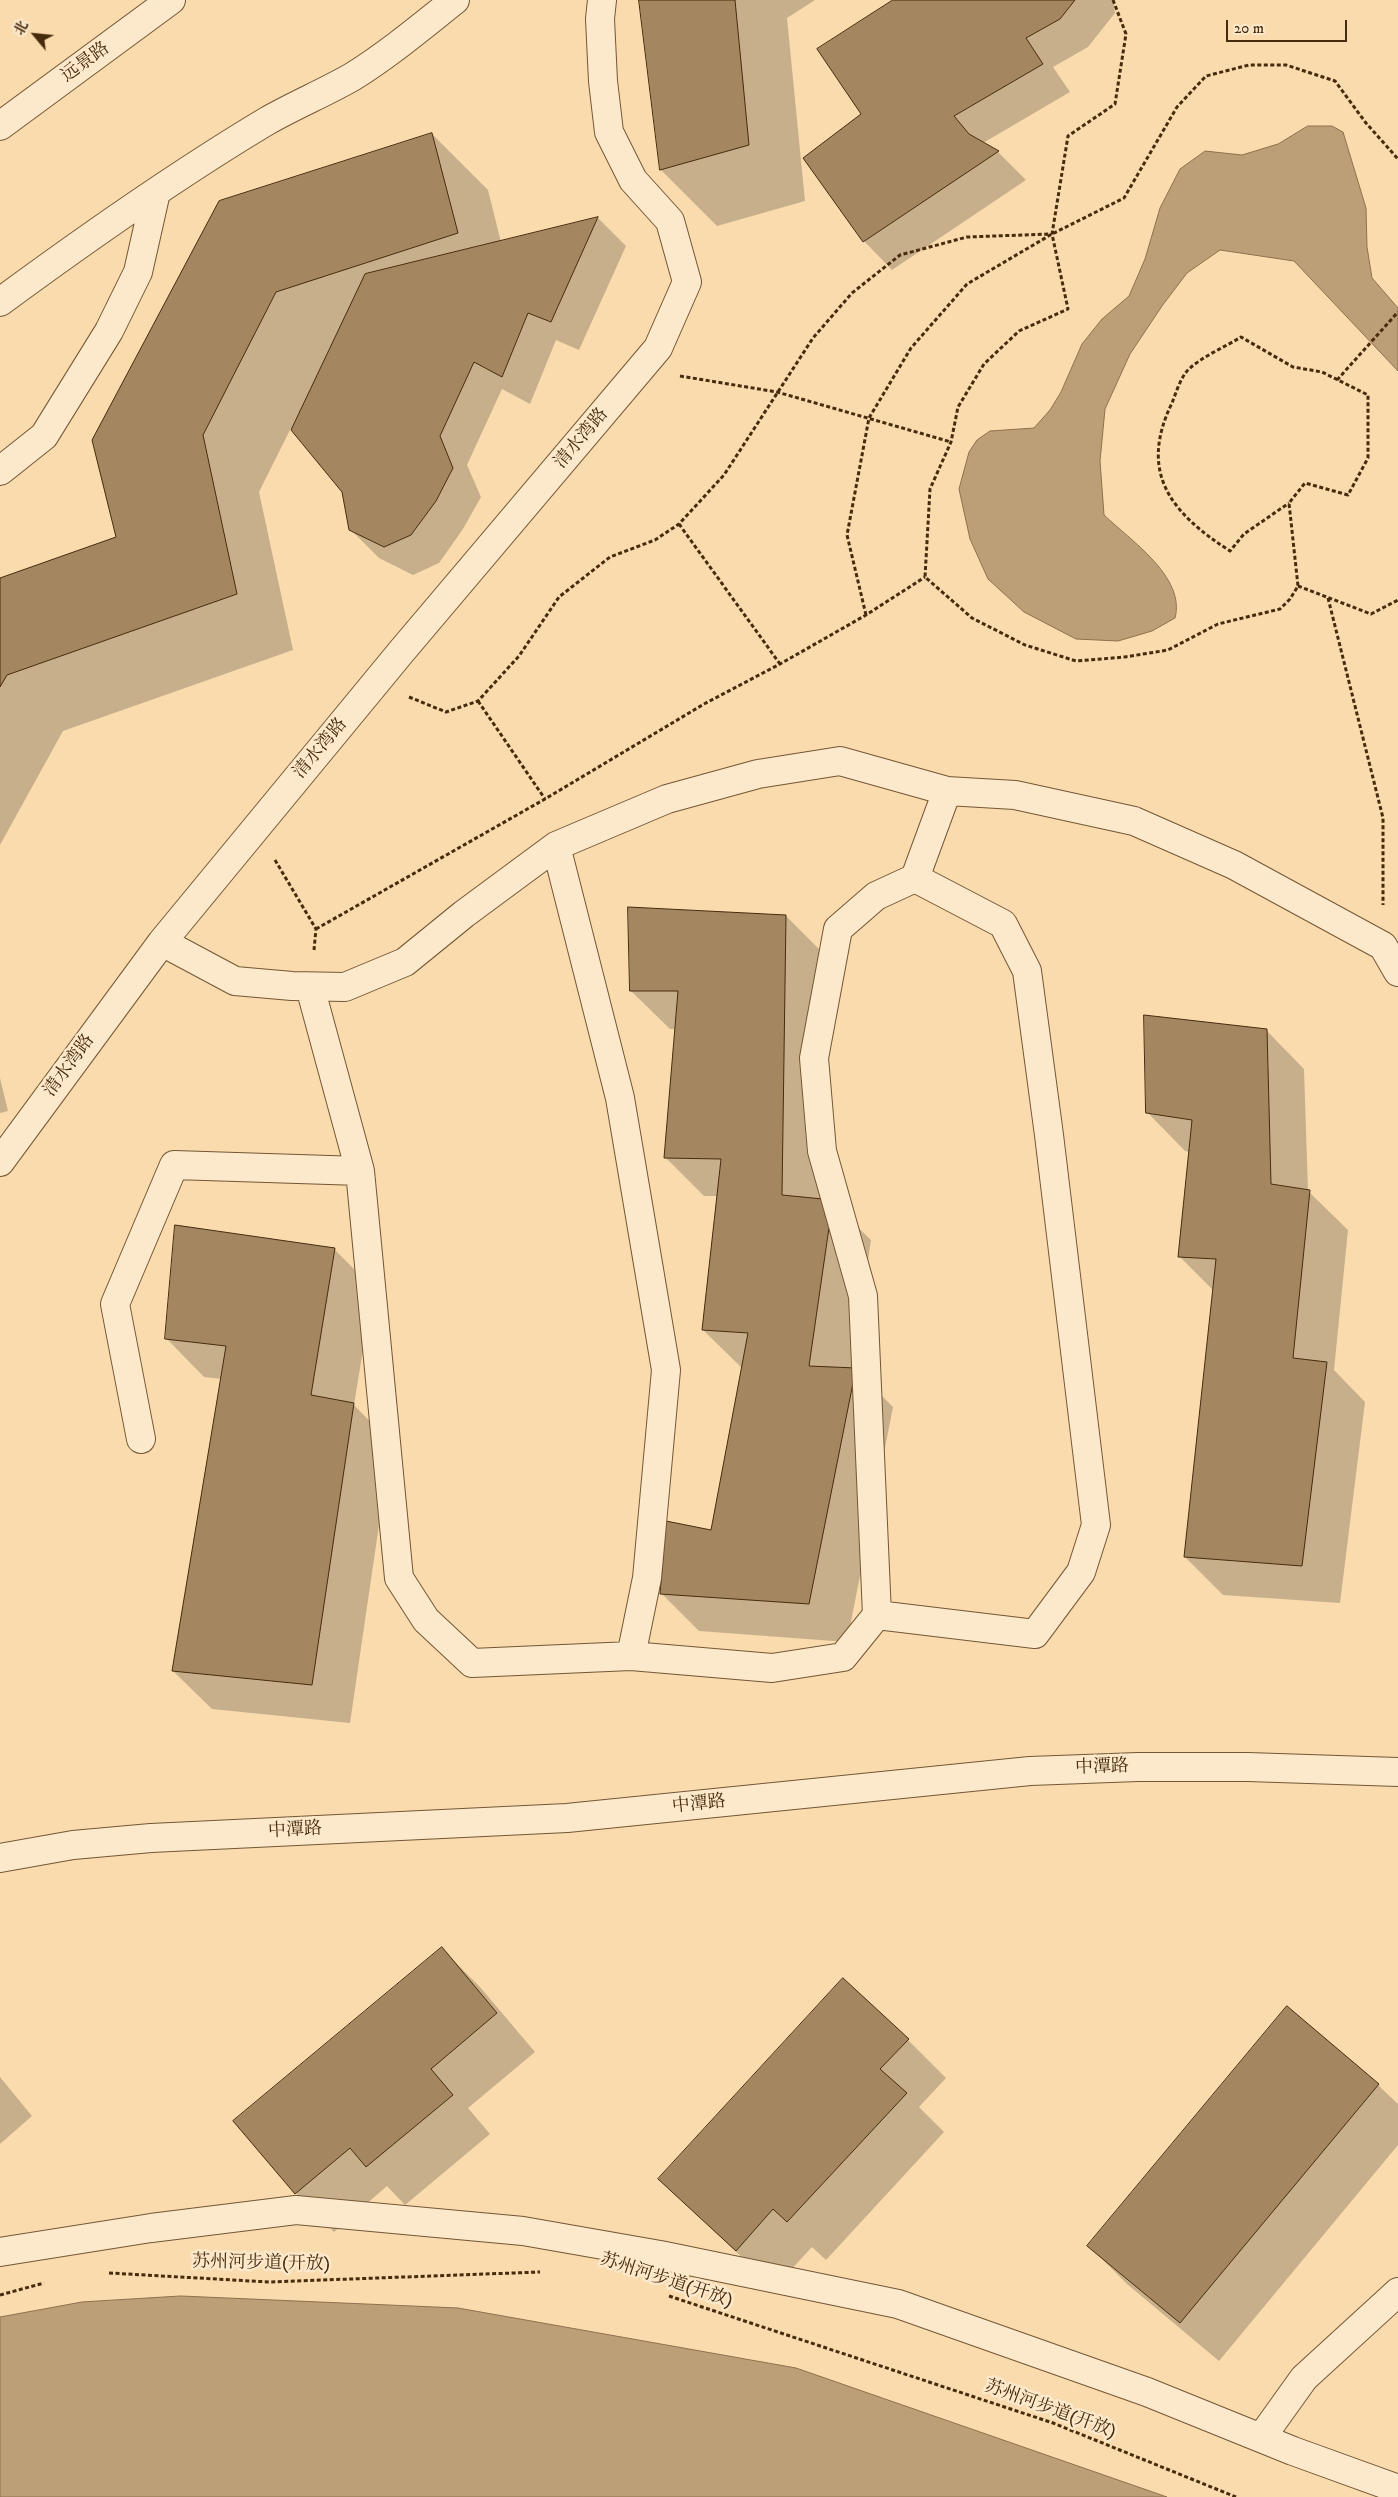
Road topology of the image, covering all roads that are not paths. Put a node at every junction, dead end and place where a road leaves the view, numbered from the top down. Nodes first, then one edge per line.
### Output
1 (171, 0) edge
2 (455, 0) edge
3 (602, 0) edge
4 (0, 126) edge
5 (156, 192) junction
6 (0, 302) edge
7 (0, 471) edge
8 (947, 791) junction
9 (556, 846) junction
10 (915, 878) junction
11 (162, 942) junction
12 (1398, 972) edge
13 (310, 987) junction
14 (0, 1162) edge
15 (360, 1171) junction
16 (141, 1439) dead end
17 (877, 1615) junction
18 (631, 1656) junction
19 (1398, 1772) edge
20 (0, 1858) edge
21 (0, 2252) edge
22 (1398, 2292) edge
23 (1261, 2438) junction
24 (1398, 2489) edge

1 - 4 street, 远景路
2 - 5 street
3 - 11 street, 清水湾路
5 - 6 street
5 - 7 street
8 - 9 street
8 - 10 street
8 - 12 street
9 - 13 street
9 - 18 street
10 - 17 street
10 - 17 street
11 - 13 street
11 - 14 street, 清水湾路
13 - 15 street
15 - 16 street
15 - 18 street
17 - 18 street
19 - 20 street, 中潭路
21 - 23 street
22 - 23 street
23 - 24 street

